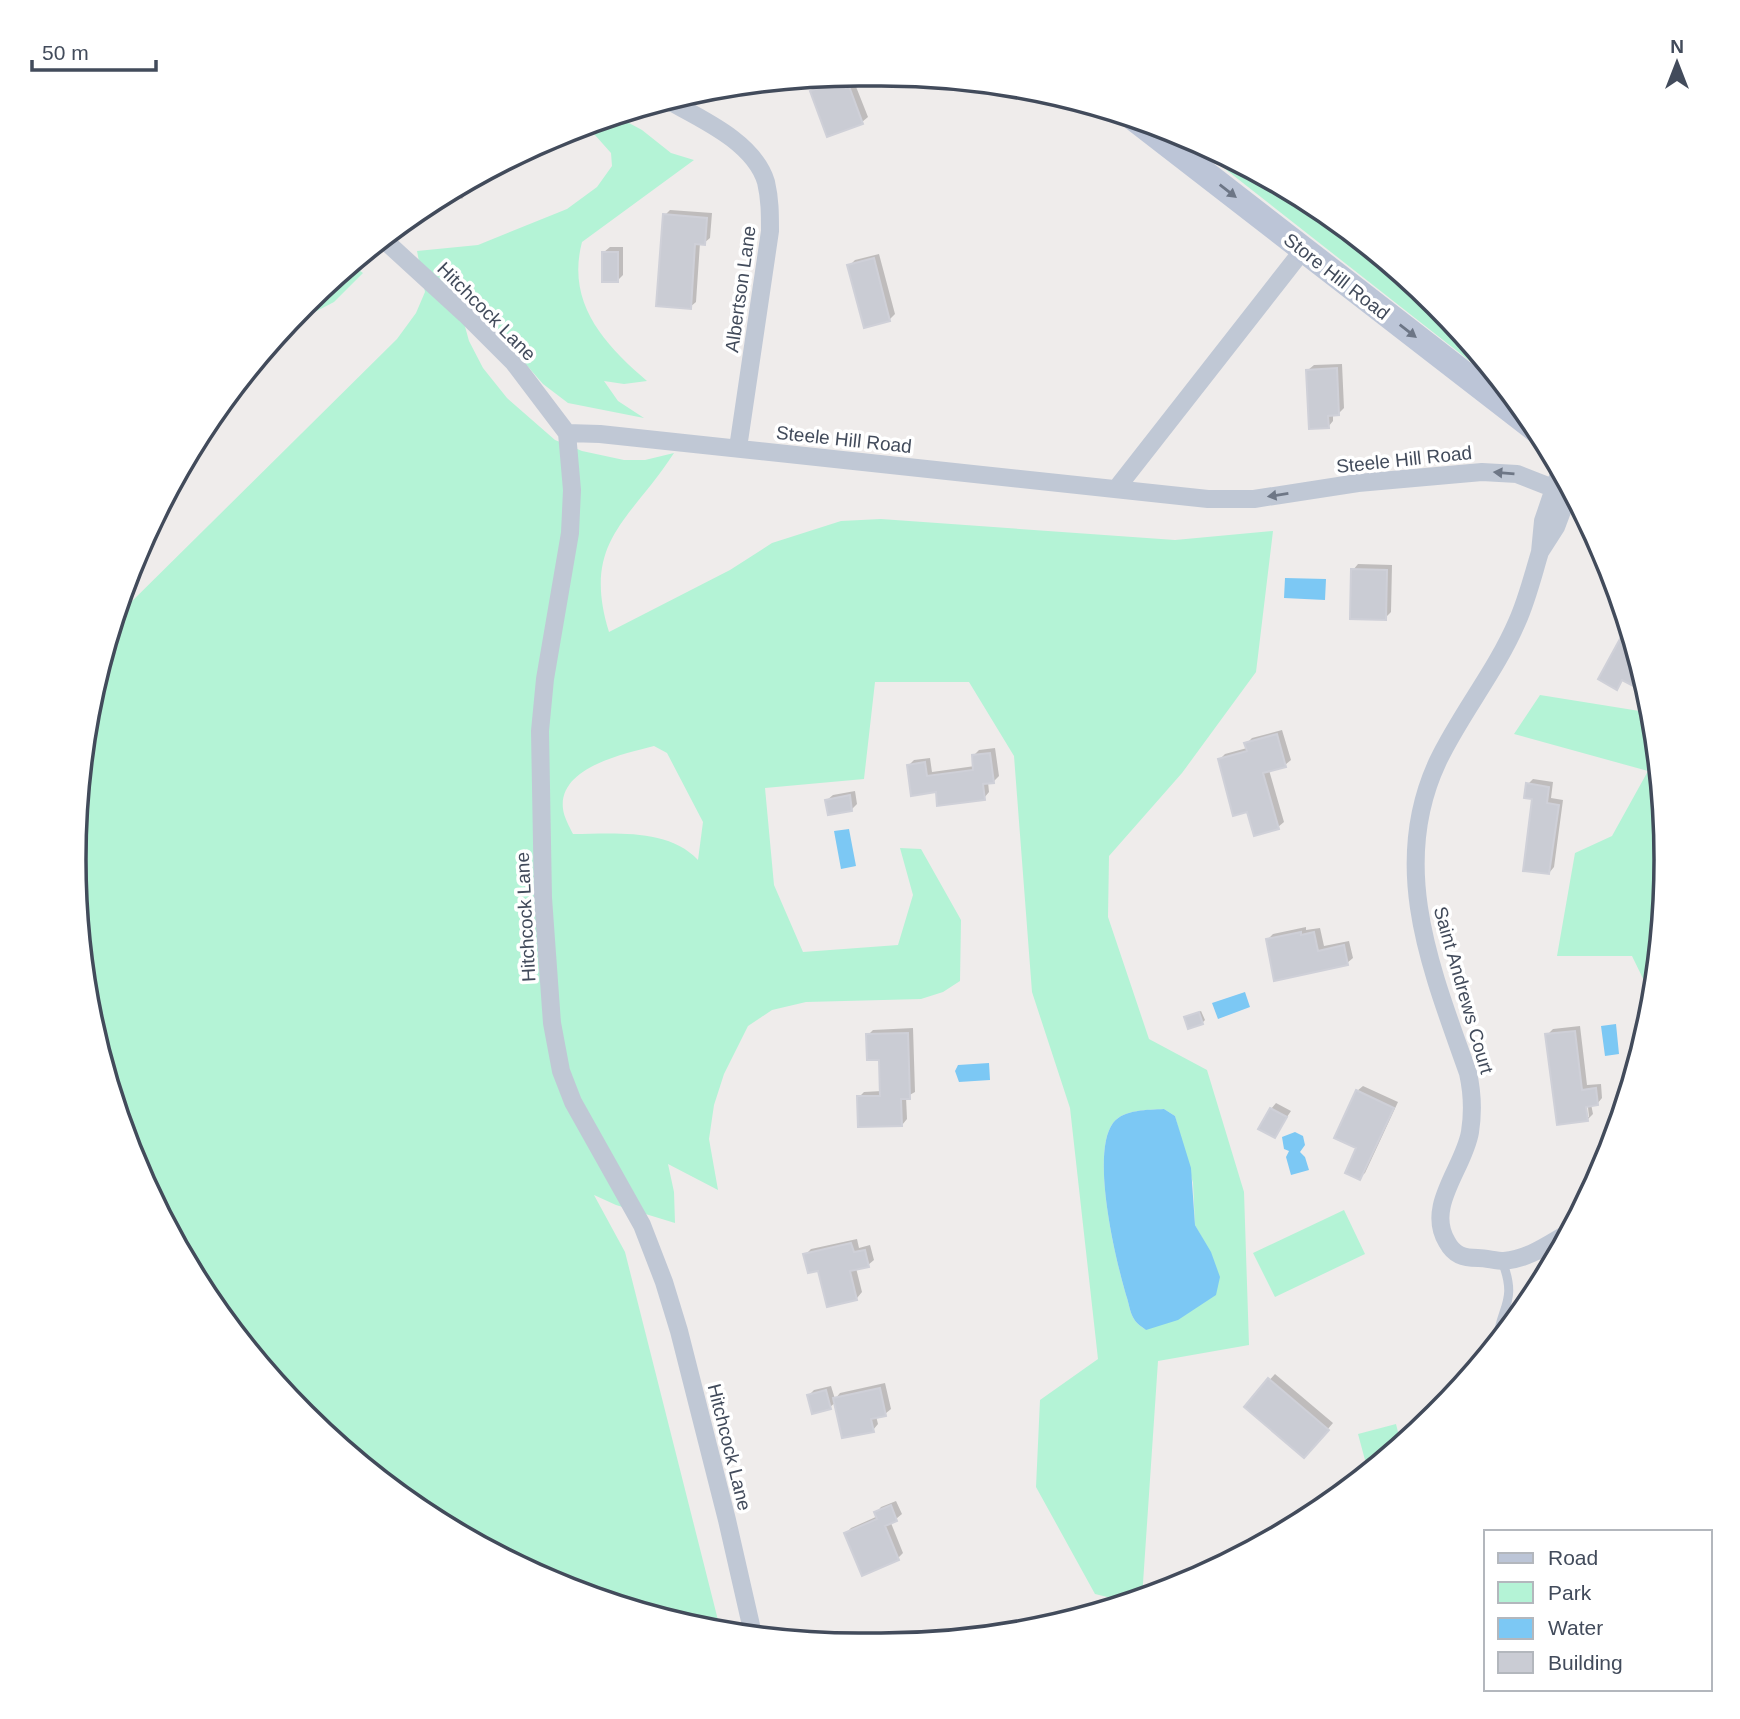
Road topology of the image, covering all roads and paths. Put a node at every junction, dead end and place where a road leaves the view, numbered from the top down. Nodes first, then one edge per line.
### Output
1 (680, 107) edge
2 (1160, 139) edge
3 (389, 245) edge
4 (1303, 250) junction
5 (1509, 409) edge
6 (567, 433) junction
7 (738, 448) junction
8 (1557, 484) edge
9 (1116, 489) junction
10 (1560, 491) edge
11 (1554, 1241) edge
12 (1502, 1261) junction
13 (1506, 1315) edge
14 (751, 1626) edge

1 - 7 street, Albertson Lane
2 -> 4 main road, Store Hill Road
3 - 6 street, Hitchcock Lane
4 -> 5 main road, Store Hill Road
4 - 9 street
6 - 7 street, Steele Hill Road
6 - 14 street, Hitchcock Lane
7 - 9 street, Steele Hill Road
8 -> 9 street, Steele Hill Road
10 - 12 street, Saint Andrews Court
11 - 12 street, Saint Andrews Court
12 - 13 lane

